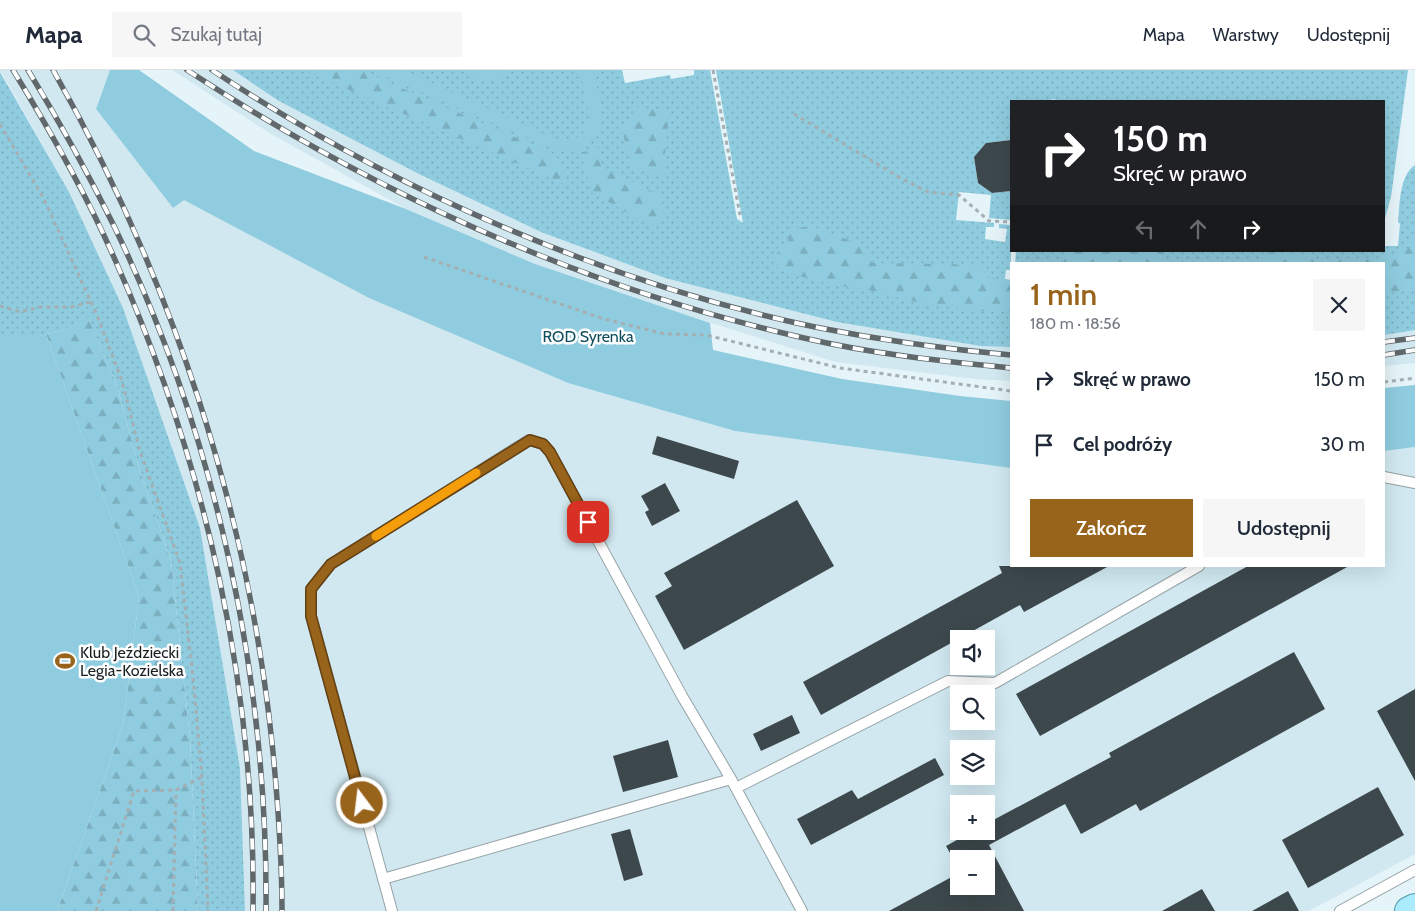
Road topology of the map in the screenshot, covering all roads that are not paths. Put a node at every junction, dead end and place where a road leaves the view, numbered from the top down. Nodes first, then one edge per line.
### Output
1 (1385, 477) edge
2 (1415, 483) edge
3 (1197, 567) edge
4 (734, 784) junction
5 (1415, 870) edge
6 (383, 878) junction
7 (1415, 908) edge
8 (392, 911) edge
9 (802, 911) edge
10 (1340, 911) edge
11 (1409, 911) edge

1 - 2 lane
3 - 4 lane
4 - 6 lane
4 - 6 lane
4 - 9 lane
5 - 10 lane
6 - 8 lane
7 - 11 main road

